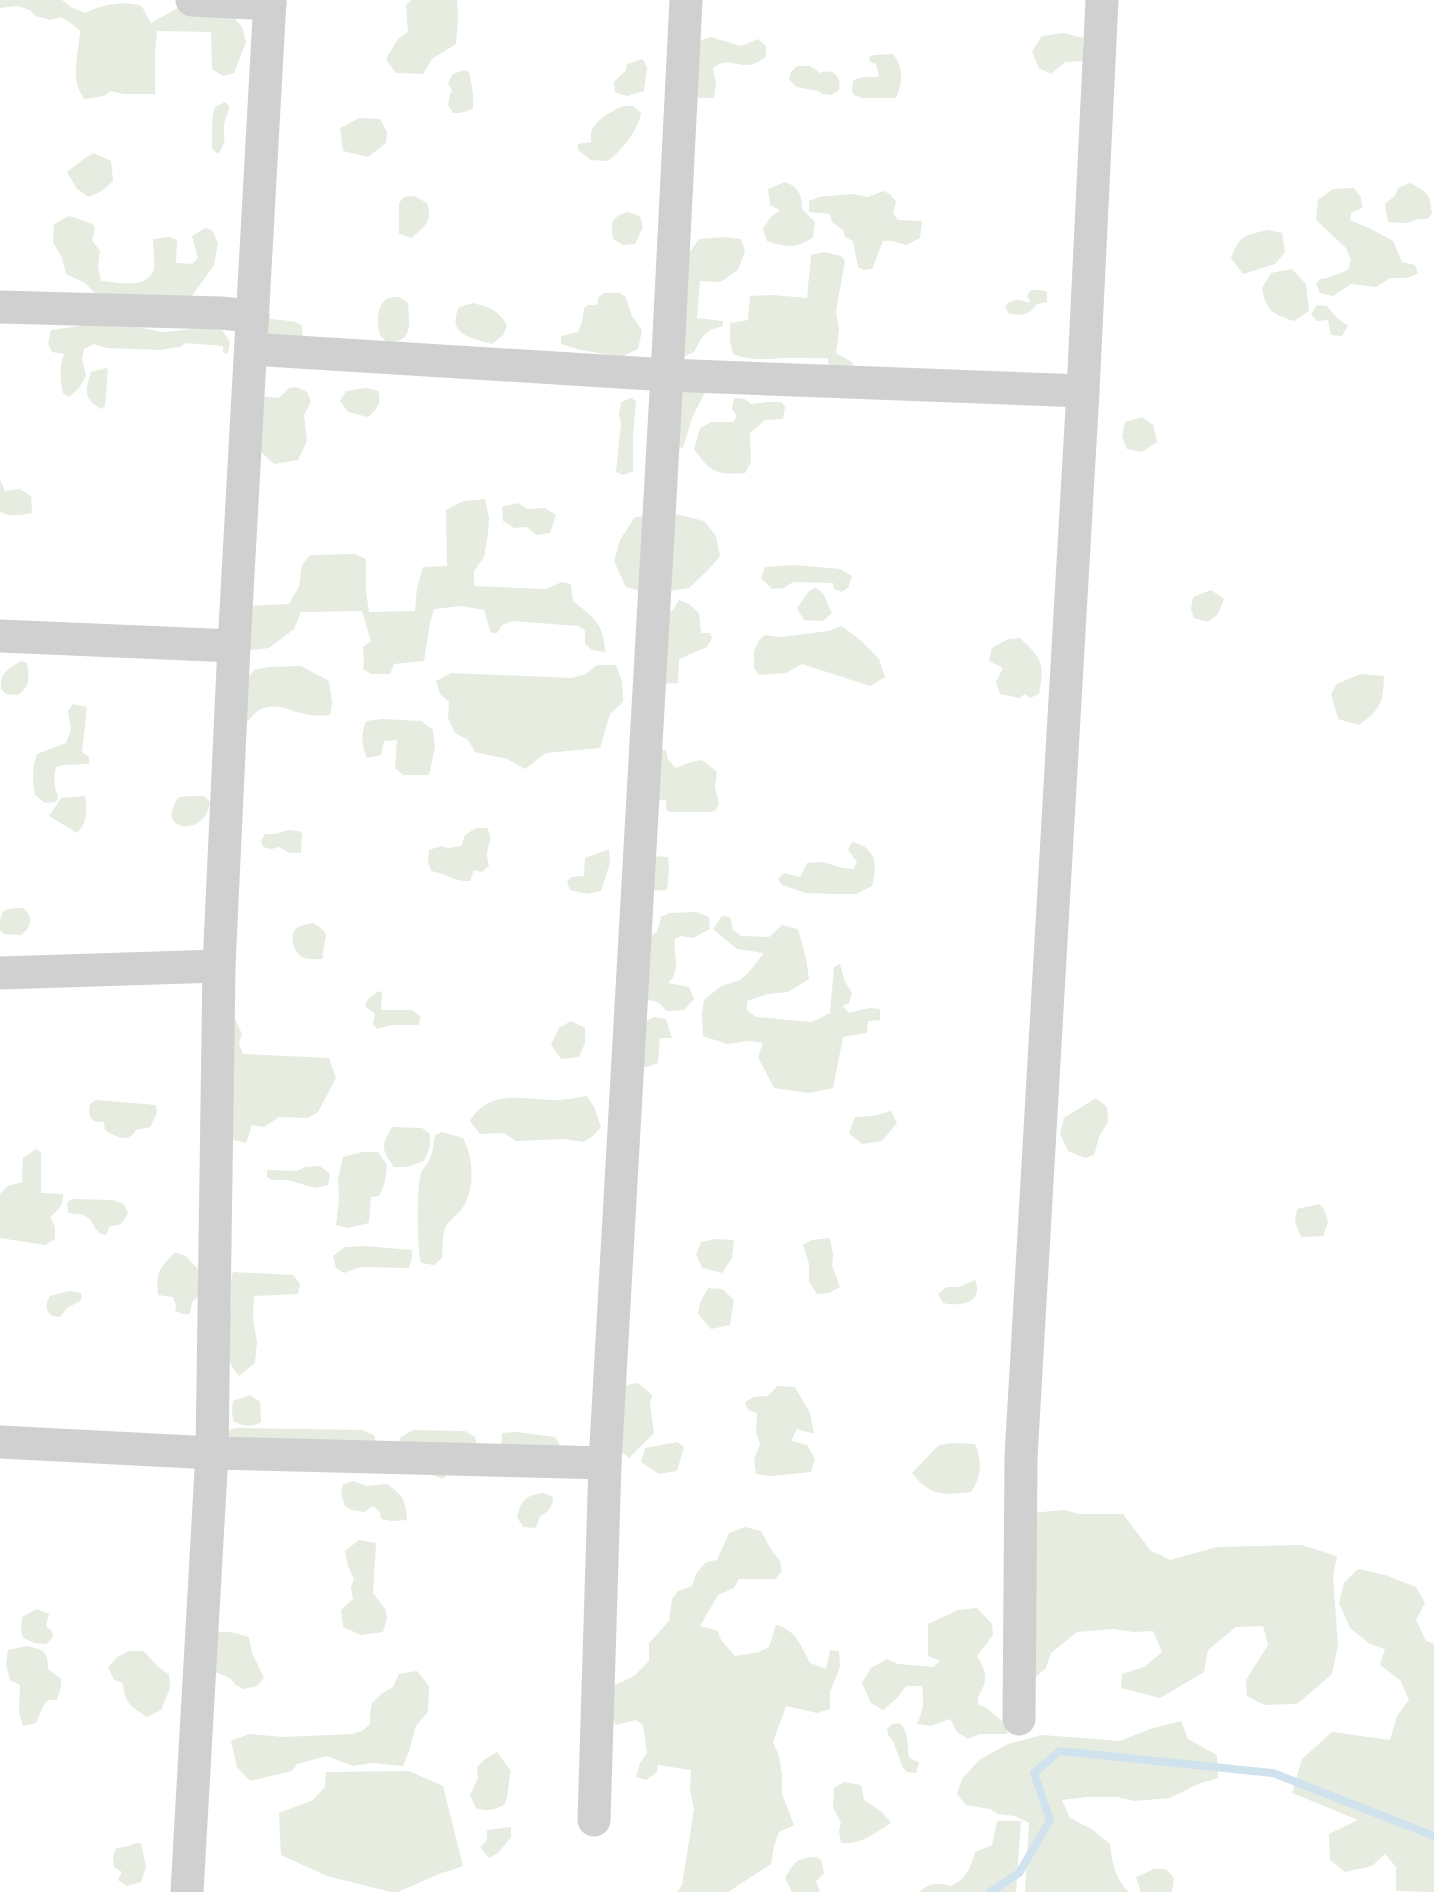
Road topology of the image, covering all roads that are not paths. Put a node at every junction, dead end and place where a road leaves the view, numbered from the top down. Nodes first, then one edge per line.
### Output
1 (192, 0) edge
2 (686, 0) edge
3 (1102, 0) edge
4 (270, 2) edge
5 (0, 307) edge
6 (253, 316) junction
7 (251, 349) junction
8 (667, 375) junction
9 (1083, 391) junction
10 (0, 636) edge
11 (234, 646) junction
12 (219, 966) junction
13 (0, 973) edge
14 (0, 1442) edge
15 (212, 1453) junction
16 (605, 1463) junction
17 (1019, 1719) dead end
18 (594, 1820) dead end
19 (187, 1892) edge

1 - 4 street
2 - 8 street
3 - 9 street
4 - 6 street
5 - 6 street
6 - 7 street
7 - 8 street
7 - 11 street
8 - 9 street
8 - 16 street
9 - 17 street
10 - 11 street
11 - 12 street
12 - 13 street
12 - 15 street
14 - 15 street
15 - 16 street
15 - 19 street
16 - 18 street

